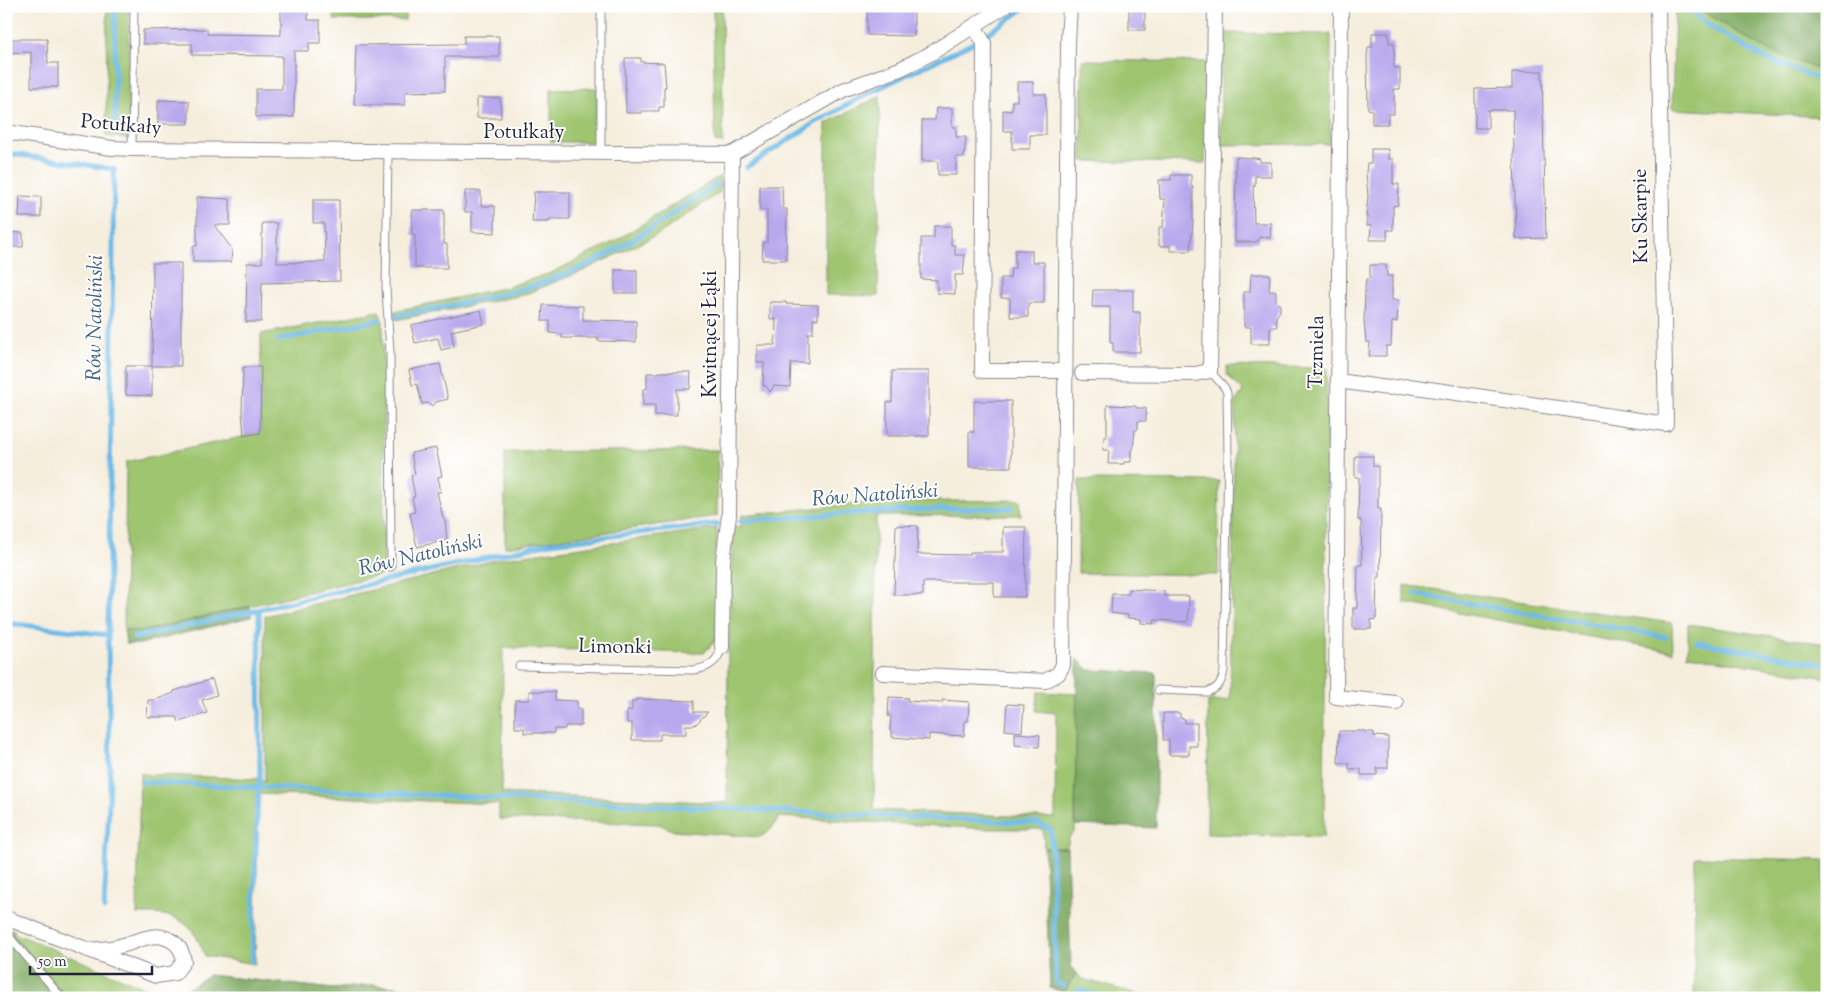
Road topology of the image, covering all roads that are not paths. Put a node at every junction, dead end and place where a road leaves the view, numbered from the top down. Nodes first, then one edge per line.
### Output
1 (134, 6) edge
2 (601, 6) edge
3 (1005, 6) edge
4 (1070, 6) edge
5 (1215, 6) edge
6 (1341, 6) edge
7 (1658, 6) edge
8 (975, 28) junction
9 (6, 132) edge
10 (132, 149) junction
11 (388, 152) junction
12 (601, 153) junction
13 (732, 154) junction
14 (1065, 371) junction
15 (1210, 371) junction
16 (1082, 373) dead end
17 (1338, 381) junction
18 (391, 566) dead end
19 (722, 647) joint
20 (519, 666) dead end
21 (883, 673) dead end
22 (1158, 690) dead end
23 (1396, 703) dead end
24 (6, 918) edge
25 (6, 933) edge
26 (88, 950) junction
27 (62, 998) edge

1 - 10 lane
2 - 12 lane
3 - 8 street
4 - 14 street
5 - 15 street
6 - 17 street, Trzmiela
7 - 17 street, Ku Skarpie
8 - 13 street
8 - 14 street
9 - 10 street, Potułkały
10 - 11 street, Potułkały
11 - 12 street, Potułkały
11 - 18 lane
12 - 13 street, Potułkały
13 - 19 street, Kwitnącej Łąki
14 - 21 street
15 - 16 street
15 - 22 lane
17 - 23 street, Trzmiela
19 - 20 lane, Limonki
24 - 26 street
25 - 27 lane
26 - 26 street

